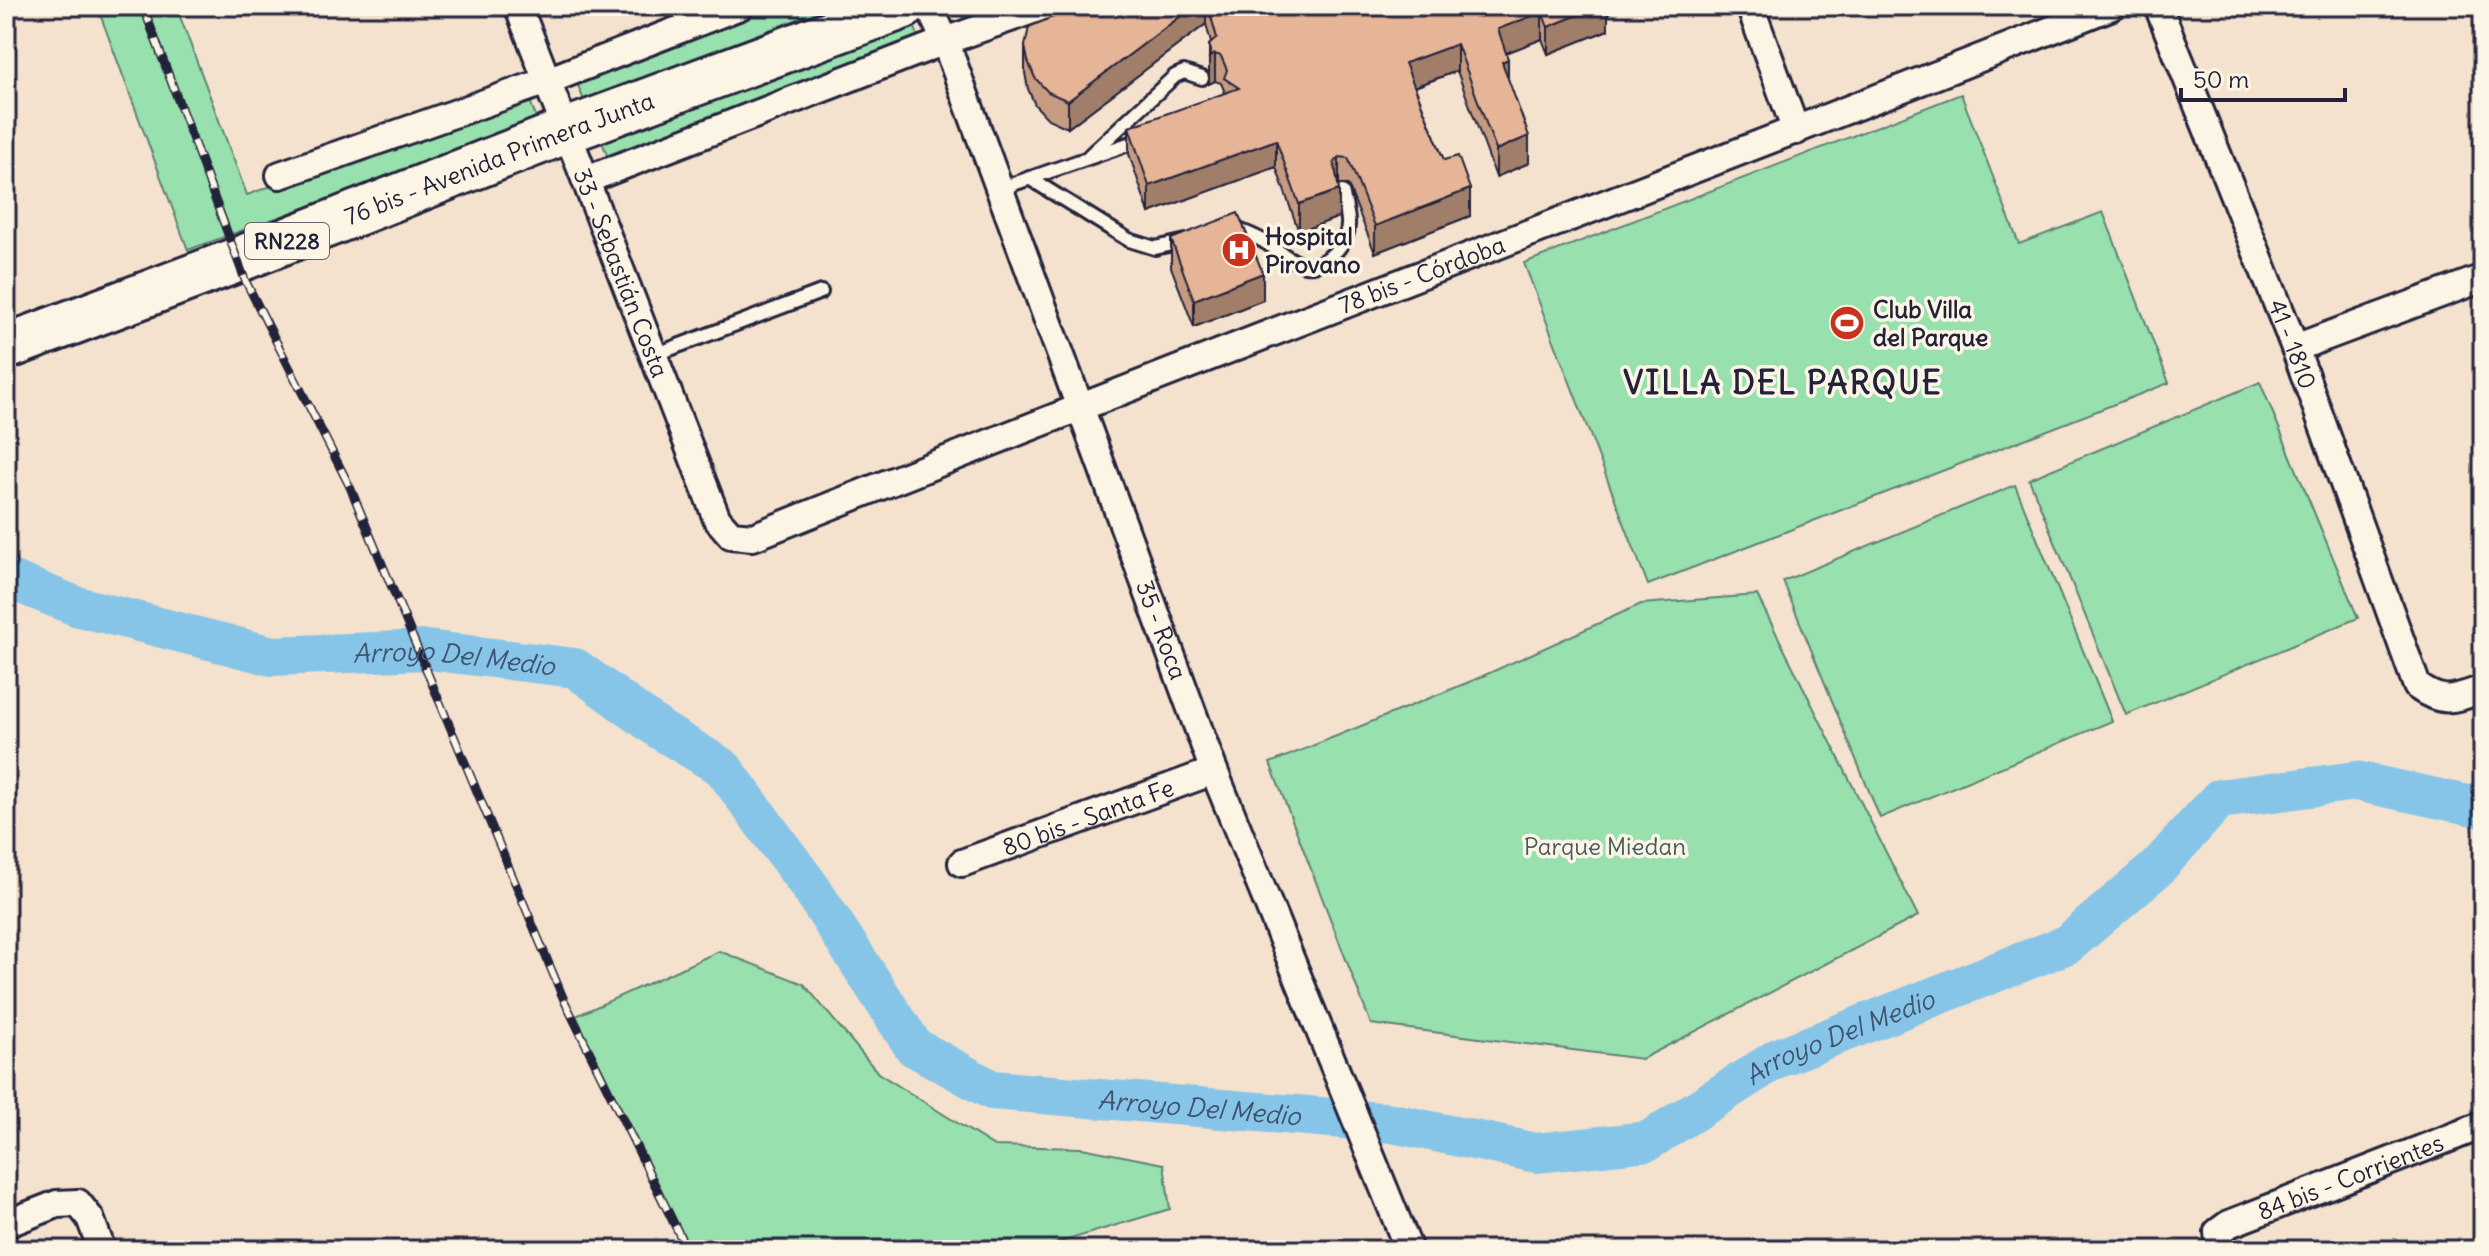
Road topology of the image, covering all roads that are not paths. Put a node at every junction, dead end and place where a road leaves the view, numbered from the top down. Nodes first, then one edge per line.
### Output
1 (518, 6) edge
2 (740, 6) edge
3 (904, 6) edge
4 (929, 6) edge
5 (1044, 6) edge
6 (1750, 6) edge
7 (2112, 6) edge
8 (2158, 6) edge
9 (945, 41) junction
10 (1202, 78) dead end
11 (547, 81) junction
12 (566, 131) junction
13 (1796, 131) junction
14 (1155, 134) edge
15 (1087, 158) junction
16 (280, 175) dead end
17 (1029, 178) junction
18 (586, 180) junction
19 (999, 189) junction
20 (1342, 192) edge
21 (1221, 230) edge
22 (1201, 236) edge
23 (2483, 278) edge
24 (821, 292) dead end
25 (6, 347) edge
26 (2295, 348) junction
27 (654, 355) junction
28 (1078, 406) junction
29 (731, 535) joint
30 (2483, 689) edge
31 (1214, 771) junction
32 (962, 863) dead end
33 (2483, 1125) edge
34 (6, 1224) edge
35 (2219, 1241) edge
36 (102, 1250) edge
37 (1409, 1250) edge

1 - 11 street, 33 - Sebastián Costa
2 - 11 street
3 - 12 highway, 76 bis - Avenida Primera Junta / RN228
4 - 9 street, 35 - Roca
5 - 9 street
6 - 13 street
7 - 13 street, 78 bis - Córdoba
8 - 26 street, 41 - 1810
9 - 18 street
9 - 19 street, 35 - Roca
10 - 15 lane
11 - 12 street, 33 - Sebastián Costa
11 - 16 street
12 - 18 street, 33 - Sebastián Costa
12 - 25 highway, 76 bis - Avenida Primera Junta / RN228
13 - 28 street, 78 bis - Córdoba
14 - 15 lane
15 - 17 lane
17 - 19 lane
17 - 22 lane
18 - 27 street, 33 - Sebastián Costa
19 - 28 street, 35 - Roca
20 - 21 lane
23 - 26 street
24 - 27 lane
26 - 30 street, 41 - 1810
27 - 29 street, 33 - Sebastián Costa
28 - 29 street, 78 bis - Córdoba
28 - 31 street, 35 - Roca
31 - 32 street, 80 bis - Santa Fe
31 - 37 street, 35 - Roca
33 - 35 street, 84 bis - Corrientes
34 - 36 street

